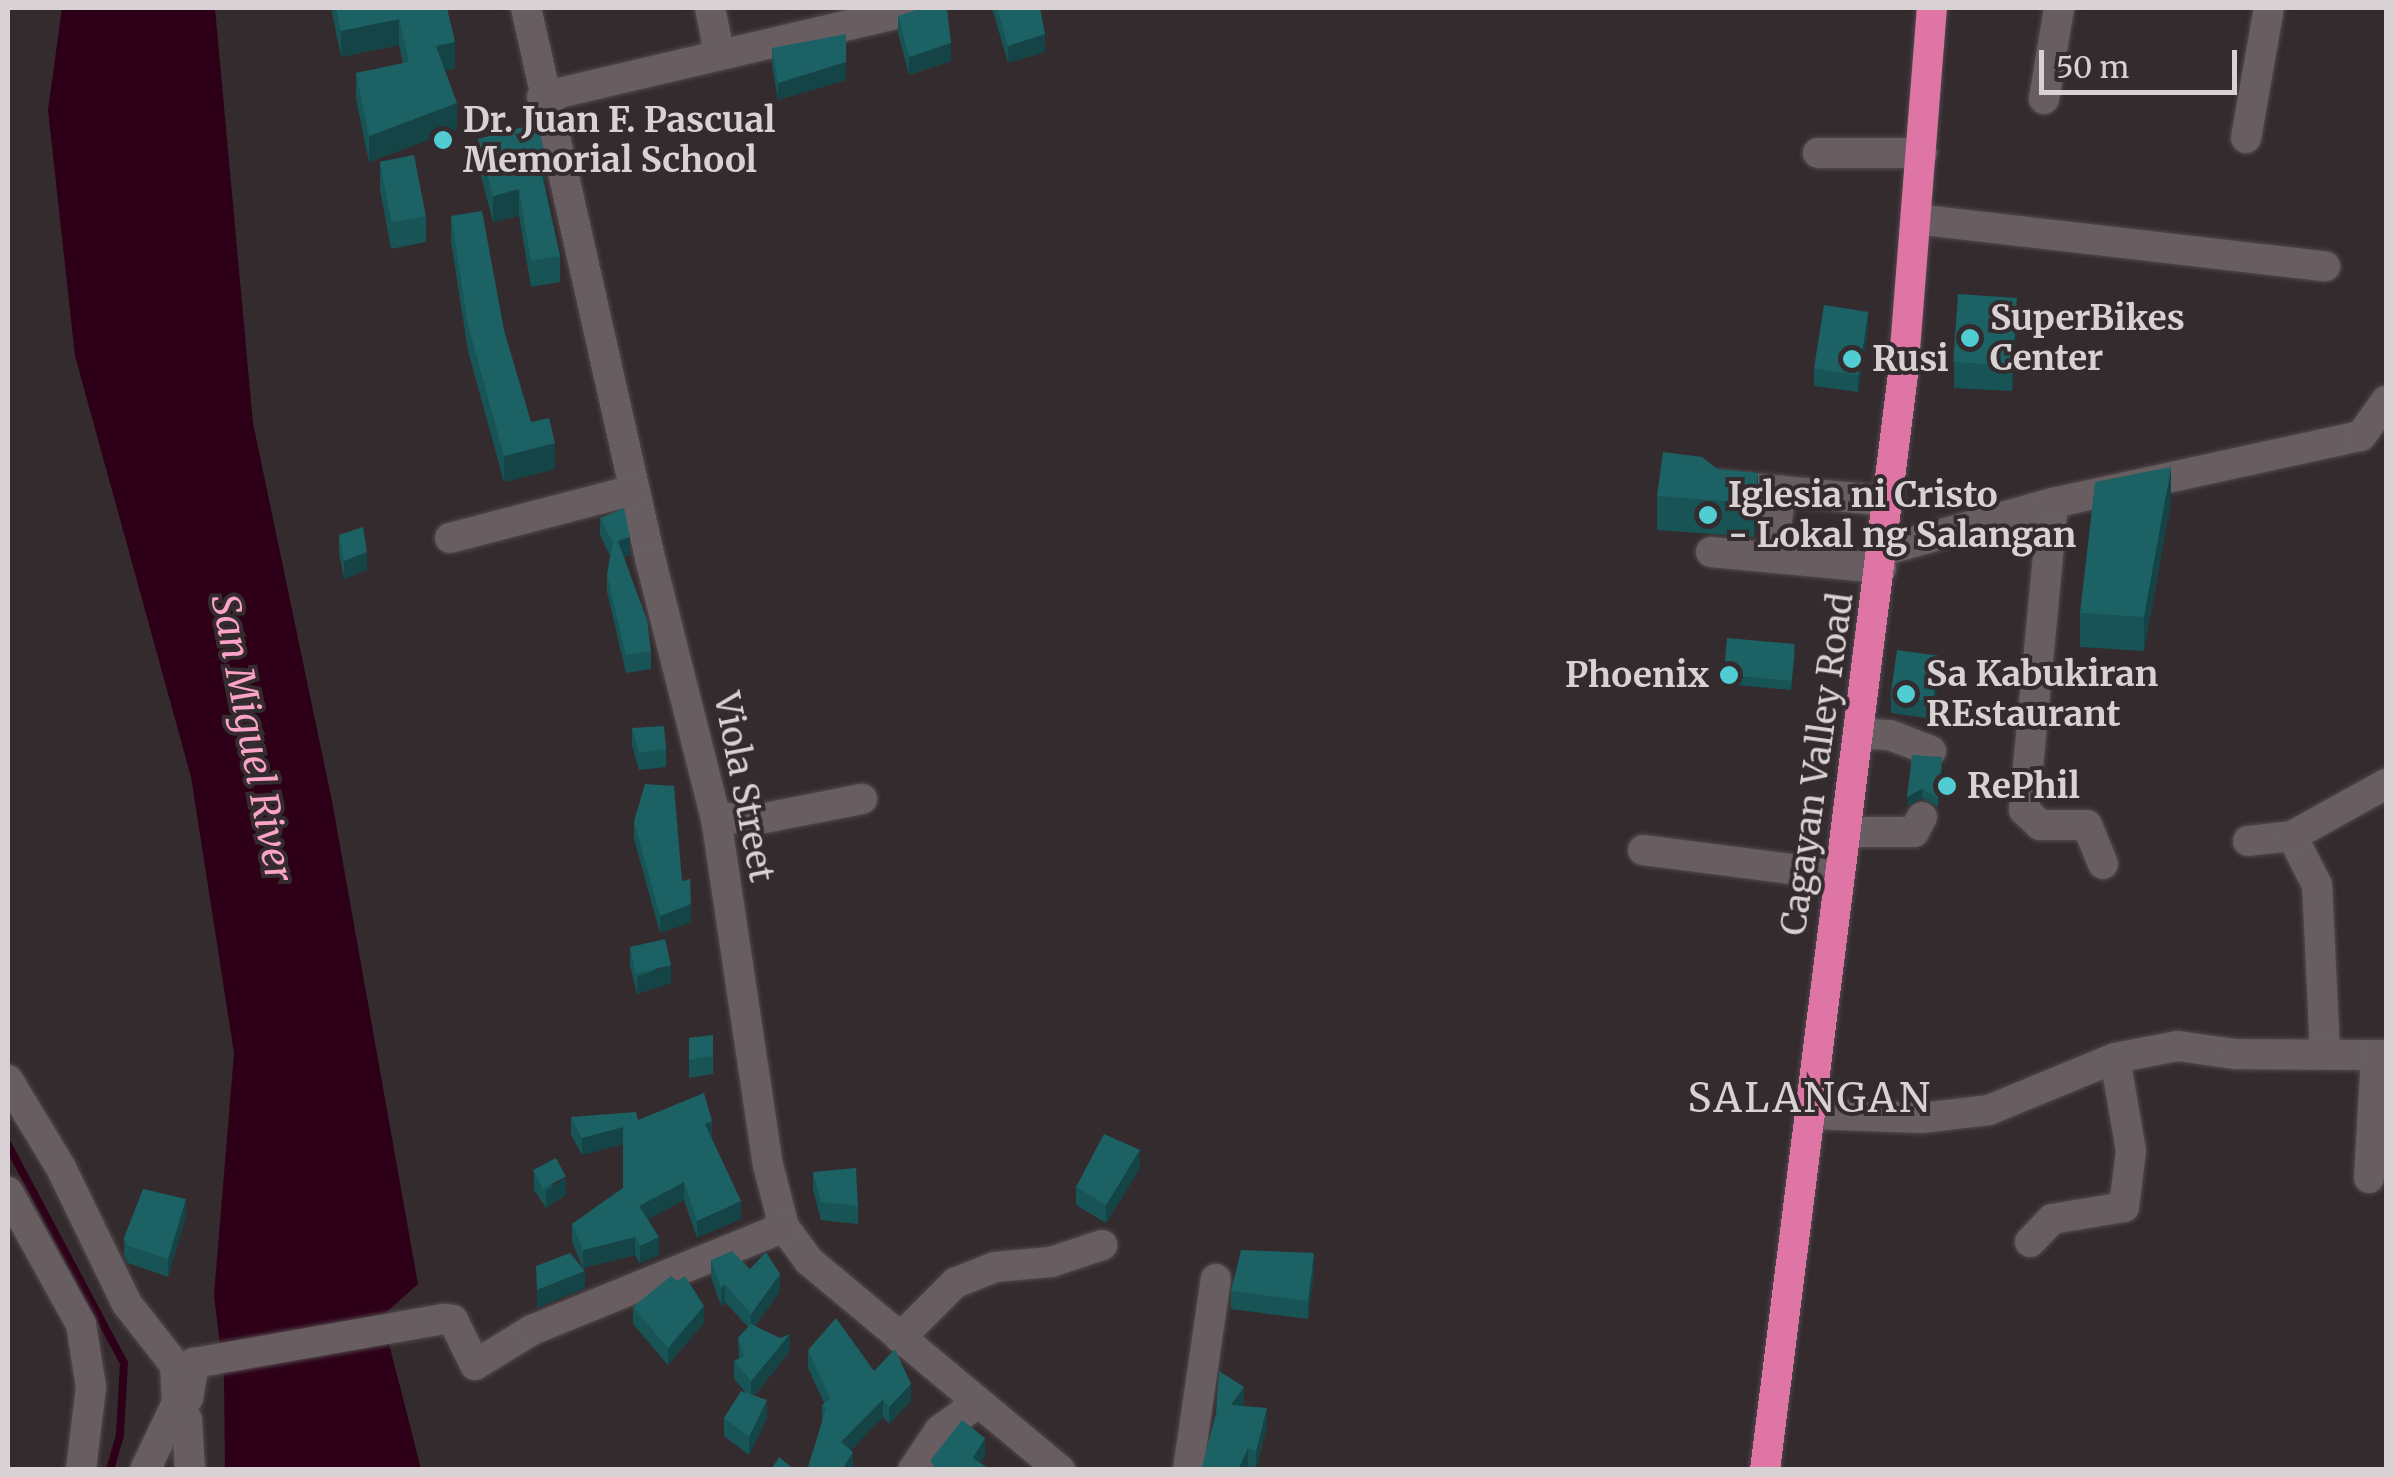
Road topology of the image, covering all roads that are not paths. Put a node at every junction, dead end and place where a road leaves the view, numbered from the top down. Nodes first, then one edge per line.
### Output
1 (526, 8) edge
2 (710, 8) edge
3 (921, 8) edge
4 (1932, 8) edge
5 (2059, 8) edge
6 (2269, 8) edge
7 (871, 13) edge
8 (719, 52) junction
9 (542, 97) junction
10 (2044, 100) dead end
11 (2246, 138) dead end
12 (1818, 153) dead end
13 (1922, 154) junction
14 (1916, 219) junction
15 (2324, 266) dead end
16 (2386, 402) edge
17 (1719, 485) edge
18 (634, 490) junction
19 (1782, 491) junction
20 (1888, 501) junction
21 (2053, 503) junction
22 (450, 538) dead end
23 (1710, 552) dead end
24 (1772, 557) junction
25 (1882, 559) junction
26 (1860, 733) junction
27 (1930, 751) dead end
28 (2386, 784) edge
29 (862, 800) dead end
30 (1922, 817) dead end
31 (716, 818) junction
32 (1847, 832) junction
33 (2292, 836) junction
34 (2248, 841) dead end
35 (1643, 850) dead end
36 (2103, 864) dead end
37 (1840, 874) junction
38 (2325, 1052) junction
39 (2381, 1055) edge
40 (2115, 1058) junction
41 (8, 1080) edge
42 (1810, 1114) junction
43 (2369, 1178) dead end
44 (8, 1192) edge
45 (784, 1227) junction
46 (2030, 1242) dead end
47 (1102, 1246) dead end
48 (1216, 1278) dead end
49 (104, 1315) junction
50 (900, 1338) junction
51 (177, 1403) junction
52 (975, 1405) junction
53 (81, 1470) edge
54 (145, 1470) edge
55 (190, 1470) edge
56 (913, 1470) edge
57 (1060, 1470) edge
58 (1188, 1470) edge
59 (1765, 1470) edge

1 - 9 street, Viola Street
2 - 8 street
3 - 7 street
4 - 13 highway, Cagayan Valley Road
5 - 10 street
6 - 11 street
7 - 8 street
8 - 9 street
9 - 18 street, Viola Street
12 - 13 street
13 - 14 highway, Cagayan Valley Road
14 - 15 street
14 - 20 highway, Cagayan Valley Road
16 - 21 street
17 - 19 street
18 - 22 street
18 - 31 street, Viola Street
19 - 20 street
19 - 24 street
20 - 25 highway, Cagayan Valley Road
21 - 25 street
21 - 36 street
23 - 24 street
24 - 25 street
25 - 26 highway, Cagayan Valley Road
26 - 27 street
26 - 32 highway, Cagayan Valley Road
28 - 33 street
29 - 31 street
30 - 32 street
31 - 45 street, Viola Street
32 - 37 highway, Cagayan Valley Road
33 - 34 street
33 - 38 street
35 - 37 street
37 - 42 highway, Cagayan Valley Road
38 - 39 street
38 - 40 street
39 - 43 street
40 - 42 street
40 - 46 street
41 - 49 street
42 - 59 highway, Cagayan Valley Road
44 - 49 street
45 - 50 street, Viola Street
45 - 51 street
47 - 50 street
48 - 58 street
49 - 51 street
49 - 53 street
50 - 52 street, Viola Street
51 - 54 street
51 - 55 street
52 - 56 street
52 - 57 street, Viola Street

